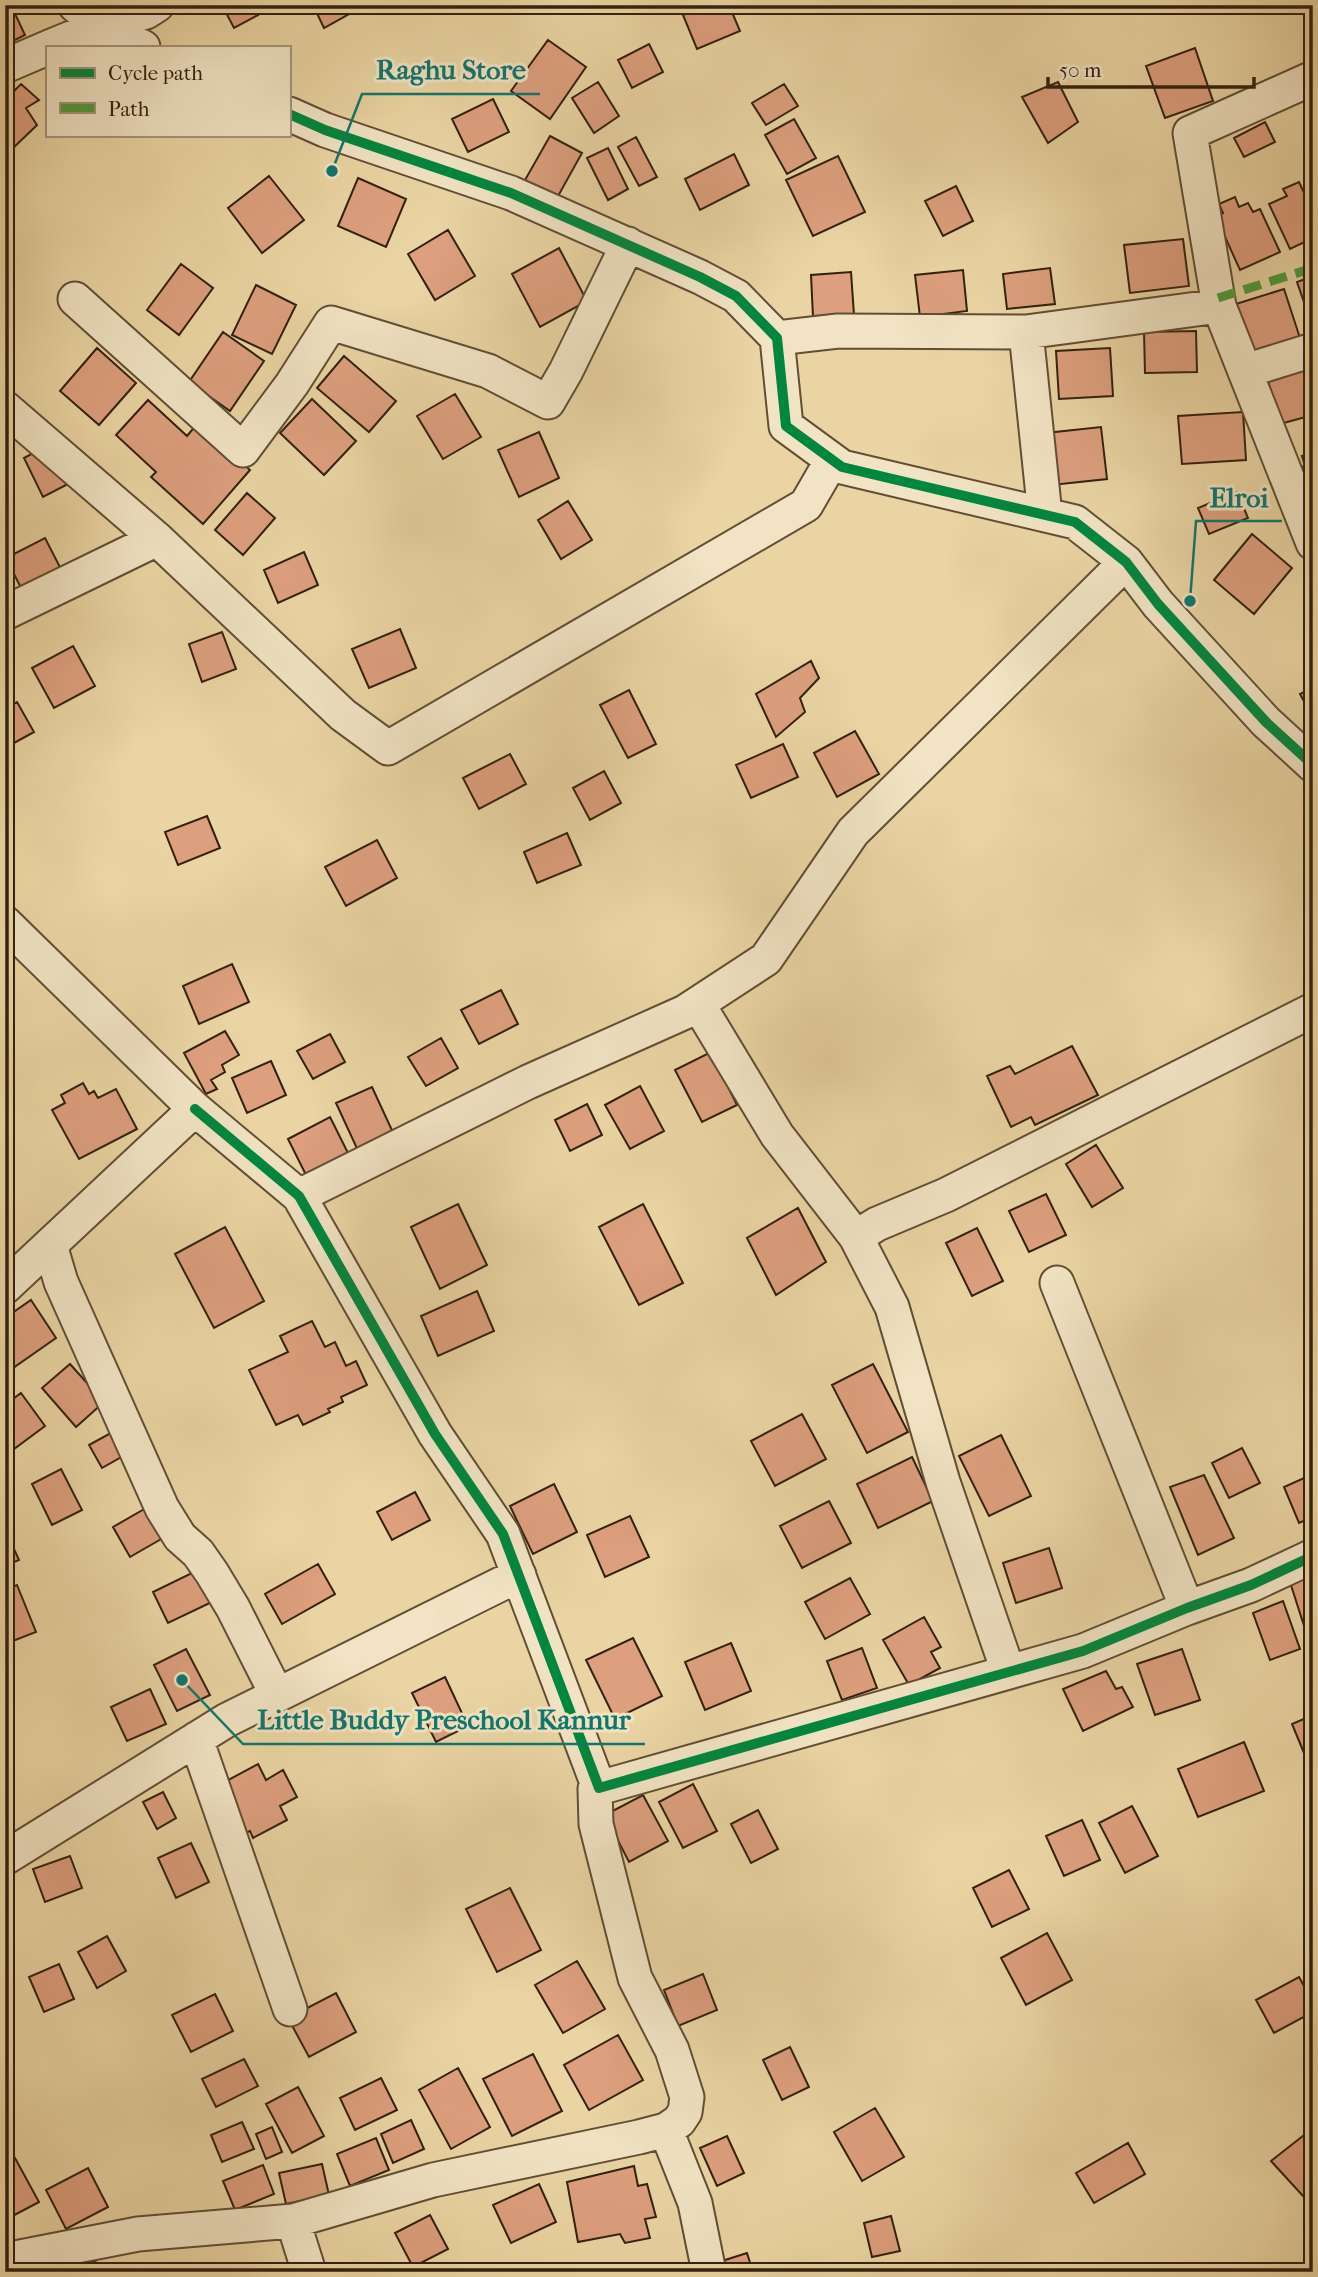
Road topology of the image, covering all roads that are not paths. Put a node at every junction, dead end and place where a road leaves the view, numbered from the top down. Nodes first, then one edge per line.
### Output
1 (75, 5) edge
2 (157, 5) edge
3 (100, 26) junction
4 (53, 46) edge
5 (141, 46) edge
6 (46, 49) edge
7 (5, 66) edge
8 (1313, 78) edge
9 (290, 114) edge
10 (628, 244) junction
11 (75, 299) dead end
12 (1219, 306) junction
13 (1026, 332) junction
14 (777, 338) junction
15 (1313, 350) edge
16 (1245, 371) junction
17 (5, 408) edge
18 (832, 460) junction
19 (1045, 515) junction
20 (157, 540) junction
21 (1313, 543) edge
22 (1126, 562) junction
23 (5, 612) edge
24 (1313, 765) edge
25 (5, 923) edge
26 (698, 1004) junction
27 (1313, 1010) edge
28 (195, 1109) junction
29 (299, 1196) junction
30 (856, 1237) junction
31 (50, 1245) junction
32 (1057, 1283) dead end
33 (5, 1287) edge
34 (1313, 1556) edge
35 (519, 1575) junction
36 (1187, 1608) junction
37 (1008, 1671) junction
38 (277, 1695) junction
39 (196, 1739) junction
40 (599, 1788) junction
41 (5, 1858) edge
42 (290, 2009) dead end
43 (666, 2130) junction
44 (293, 2221) junction
45 (5, 2260) edge
46 (309, 2272) edge
47 (709, 2272) edge

1 - 3 street
2 - 3 street
3 - 4 street
3 - 5 street
6 - 7 street
8 - 12 street
9 - 10 street
10 - 11 street
10 - 14 street
12 - 13 street
12 - 16 street
13 - 14 street
13 - 19 street
14 - 18 street
15 - 16 street
16 - 21 street
17 - 20 street
18 - 19 street
18 - 20 street
19 - 22 street
20 - 23 street
22 - 24 street
22 - 26 street
25 - 28 street
26 - 29 street
26 - 30 street
27 - 30 street
28 - 29 street
28 - 31 street
29 - 35 street
30 - 37 street
31 - 33 street
31 - 38 street
32 - 36 street
34 - 36 street
35 - 38 street
35 - 40 street
36 - 37 street
37 - 40 street
38 - 39 street
39 - 41 street
39 - 42 street
40 - 43 street
43 - 44 street
43 - 47 street
44 - 45 street
44 - 46 street

